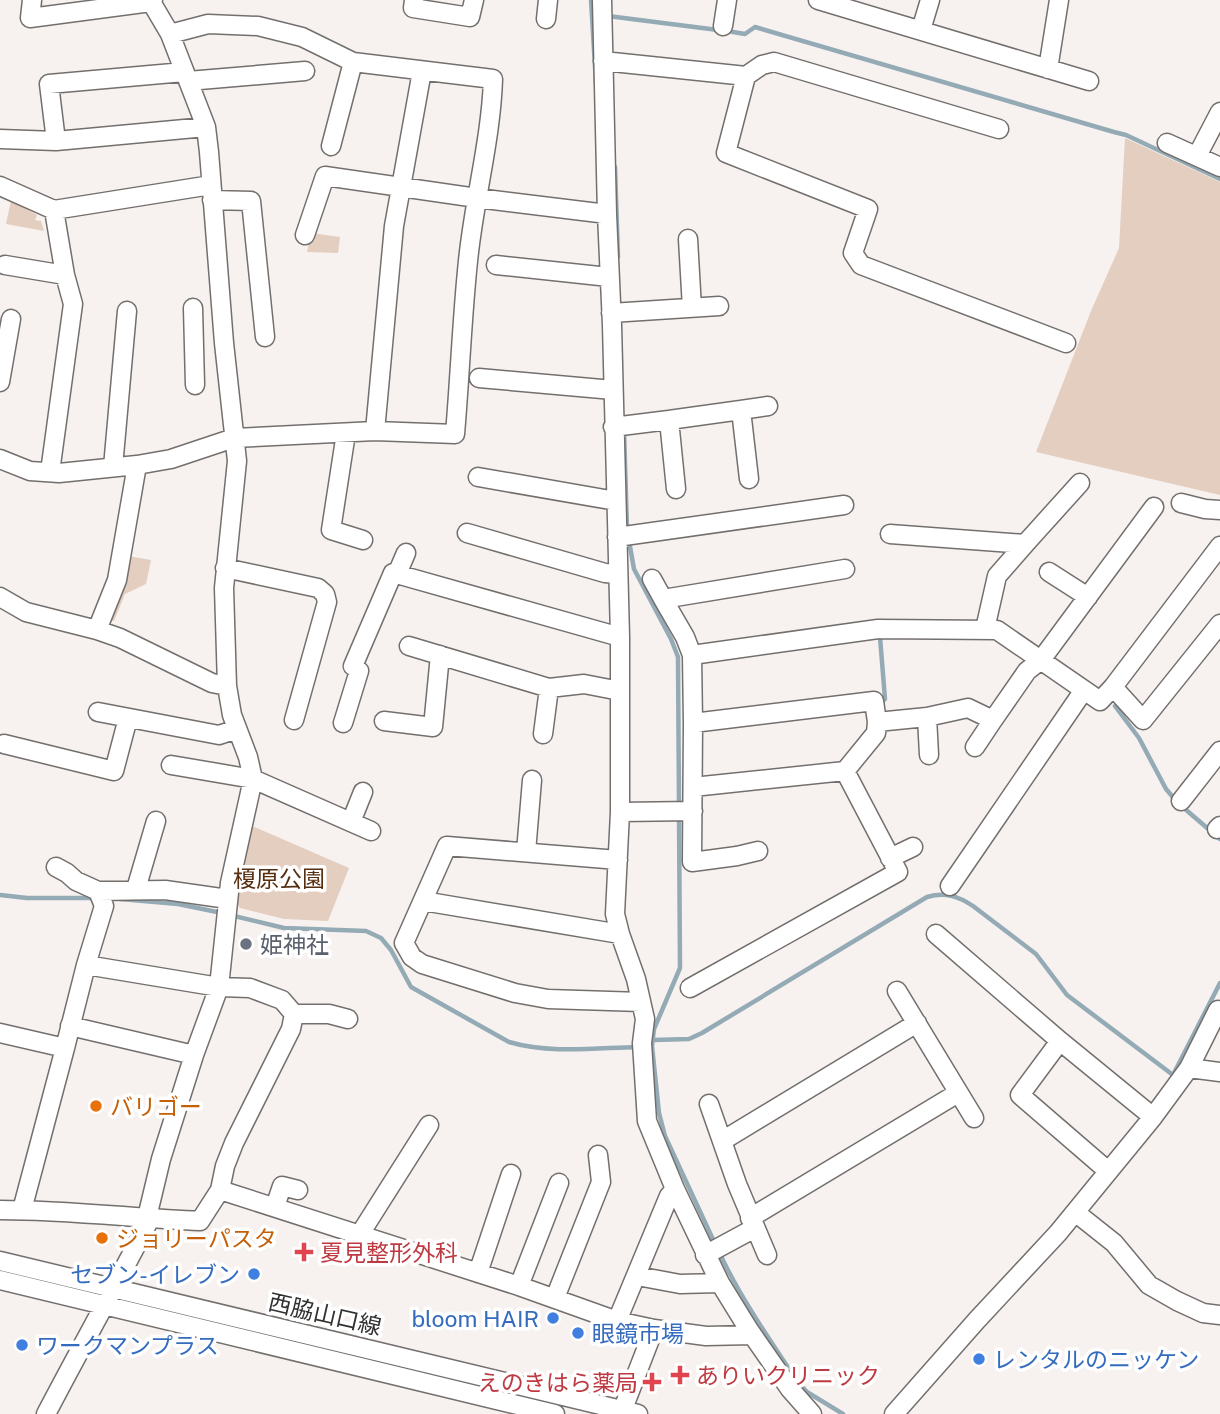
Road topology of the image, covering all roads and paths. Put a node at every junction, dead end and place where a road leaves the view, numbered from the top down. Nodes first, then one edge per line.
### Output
1 (32, 0) edge
2 (414, 0) edge
3 (474, 0) edge
4 (548, 0) edge
5 (602, 0) edge
6 (727, 0) edge
7 (818, 0) edge
8 (930, 0) edge
9 (1059, 0) edge
10 (151, 1) edge
11 (861, 6) edge
12 (546, 19) dead end
13 (723, 26) dead end
14 (921, 30) junction
15 (170, 34) junction
16 (353, 62) junction
17 (610, 62) junction
18 (1048, 69) junction
19 (304, 71) dead end
20 (422, 71) junction
21 (186, 76) junction
22 (746, 76) junction
23 (1089, 81) dead end
24 (1220, 112) edge
25 (205, 127) junction
26 (999, 129) dead end
27 (0, 139) edge
28 (56, 141) junction
29 (1167, 143) dead end
30 (331, 146) dead end
31 (1197, 156) junction
32 (1220, 167) edge
33 (0, 186) edge
34 (400, 187) junction
35 (212, 193) junction
36 (477, 198) junction
37 (54, 210) junction
38 (607, 214) junction
39 (305, 235) dead end
40 (688, 239) dead end
41 (5, 264) dead end
42 (496, 265) dead end
43 (65, 275) junction
44 (610, 277) junction
45 (719, 306) dead end
46 (193, 308) dead end
47 (692, 308) junction
48 (127, 311) dead end
49 (620, 313) junction
50 (11, 319) dead end
51 (265, 337) dead end
52 (224, 343) junction
53 (1066, 343) dead end
54 (195, 345) junction
55 (479, 378) dead end
56 (0, 382) edge
57 (195, 385) dead end
58 (612, 390) junction
59 (768, 406) dead end
60 (741, 410) junction
61 (669, 420) junction
62 (622, 426) junction
63 (375, 431) junction
64 (346, 433) junction
65 (234, 438) junction
66 (136, 465) junction
67 (3, 466) edge
68 (113, 467) junction
69 (50, 472) junction
70 (478, 477) dead end
71 (749, 479) dead end
72 (1080, 483) dead end
73 (676, 489) dead end
74 (616, 501) junction
75 (1181, 503) dead end
76 (844, 505) dead end
77 (1154, 507) dead end
78 (1220, 510) edge
79 (467, 534) dead end
80 (890, 534) dead end
81 (617, 537) junction
82 (363, 540) dead end
83 (1025, 544) junction
84 (1220, 546) edge
85 (407, 553) dead end
86 (225, 568) junction
87 (845, 569) dead end
88 (1049, 572) dead end
89 (397, 574) junction
90 (617, 574) junction
91 (652, 579) dead end
92 (0, 597) edge
93 (1088, 597) junction
94 (663, 599) junction
95 (1220, 624) edge
96 (985, 629) junction
97 (97, 630) junction
98 (620, 637) junction
99 (409, 646) dead end
100 (440, 655) junction
101 (692, 656) junction
102 (1041, 660) junction
103 (228, 686) junction
104 (1113, 687) junction
105 (549, 688) junction
106 (1084, 690) junction
107 (620, 691) junction
108 (97, 712) dead end
109 (128, 718) junction
110 (927, 718) junction
111 (294, 720) dead end
112 (993, 720) junction
113 (384, 721) dead end
114 (877, 722) junction
115 (343, 723) dead end
116 (693, 723) junction
117 (237, 729) junction
118 (543, 734) dead end
119 (4, 744) dead end
120 (975, 747) dead end
121 (1220, 751) edge
122 (929, 755) dead end
123 (171, 765) dead end
124 (845, 771) junction
125 (253, 779) junction
126 (532, 780) dead end
127 (693, 787) junction
128 (363, 792) dead end
129 (1181, 800) dead end
130 (693, 811) junction
131 (620, 812) junction
132 (156, 821) dead end
133 (351, 822) junction
134 (371, 831) dead end
135 (913, 847) dead end
136 (758, 851) dead end
137 (526, 852) junction
138 (890, 858) junction
139 (618, 860) junction
140 (56, 867) dead end
141 (950, 886) dead end
142 (136, 890) junction
143 (99, 895) junction
144 (423, 901) junction
145 (226, 910) junction
146 (620, 934) junction
147 (936, 934) dead end
148 (86, 965) junction
149 (219, 987) junction
150 (690, 988) dead end
151 (897, 991) dead end
152 (641, 1002) junction
153 (1219, 1009) edge
154 (294, 1014) junction
155 (348, 1019) dead end
156 (917, 1023) junction
157 (71, 1026) junction
158 (0, 1033) edge
159 (1060, 1041) junction
160 (65, 1048) junction
161 (194, 1055) junction
162 (1189, 1068) junction
163 (1220, 1072) edge
164 (958, 1093) junction
165 (709, 1104) dead end
166 (1153, 1116) junction
167 (974, 1118) dead end
168 (429, 1125) dead end
169 (722, 1141) junction
170 (598, 1155) dead end
171 (1108, 1171) junction
172 (511, 1174) dead end
173 (559, 1183) dead end
174 (675, 1189) junction
175 (220, 1190) junction
176 (298, 1190) dead end
177 (277, 1202) junction
178 (0, 1210) edge
179 (22, 1210) junction
180 (1075, 1212) junction
181 (150, 1219) junction
182 (753, 1223) junction
183 (363, 1230) junction
184 (705, 1255) junction
185 (766, 1255) dead end
186 (0, 1261) edge
187 (480, 1267) junction
188 (636, 1276) junction
189 (0, 1280) edge
190 (520, 1281) junction
191 (720, 1283) junction
192 (114, 1289) junction
193 (557, 1294) junction
194 (104, 1306) junction
195 (1220, 1315) edge
196 (619, 1316) junction
197 (654, 1329) junction
198 (748, 1329) junction
199 (627, 1413) edge
200 (46, 1414) edge
201 (555, 1414) edge
202 (812, 1414) edge
203 (894, 1414) edge

1 - 10 street
2 - 3 street
4 - 12 street
5 - 17 street
6 - 13 street
7 - 11 street
8 - 14 street
9 - 18 street
10 - 15 street
11 - 14 street
14 - 18 street
15 - 16 street
15 - 21 street
16 - 20 street
16 - 30 street
17 - 22 street
17 - 38 street
18 - 23 street
19 - 21 street
20 - 34 street
20 - 36 street
21 - 25 street
21 - 28 street
22 - 26 street
22 - 53 street
24 - 31 street
25 - 28 street
25 - 35 street
27 - 28 street
29 - 31 street
31 - 32 street
33 - 37 street
34 - 36 street
34 - 39 street
34 - 63 street
35 - 37 street
35 - 51 street
35 - 52 street
36 - 38 street
36 - 63 street
37 - 43 street
38 - 44 street
40 - 47 street
41 - 43 street
42 - 44 street
43 - 69 street
44 - 49 street
45 - 47 street
46 - 54 street
47 - 49 street
48 - 68 street
49 - 58 street
50 - 56 street
52 - 54 street
52 - 65 street
54 - 57 street
55 - 58 street
58 - 62 street
59 - 60 street
60 - 61 street
60 - 71 street
61 - 62 street
61 - 73 street
62 - 74 street
63 - 64 street
64 - 65 street
64 - 82 street
65 - 66 street
65 - 86 street
66 - 68 street
66 - 97 street
67 - 69 street
68 - 69 street
70 - 74 street
72 - 83 street
74 - 81 street
75 - 78 street
76 - 81 street
77 - 93 street
79 - 90 street
80 - 83 street
81 - 90 street
83 - 96 street
84 - 104 street
85 - 89 street
86 - 103 street
86 - 111 street
87 - 94 street
88 - 93 street
89 - 98 street
89 - 115 street
90 - 98 street
91 - 94 street
92 - 97 street
93 - 102 street
94 - 101 street
95 - 104 street
96 - 101 street
96 - 102 street
97 - 103 street
98 - 107 street
99 - 100 street
100 - 105 street
100 - 113 street
101 - 116 street
102 - 106 street
102 - 112 street
103 - 117 street
104 - 106 street
105 - 107 street
105 - 118 street
106 - 141 street
107 - 131 street
108 - 109 street
109 - 117 street
109 - 119 street
110 - 112 street
110 - 114 street
110 - 122 street
112 - 120 street
114 - 116 street
114 - 124 street
116 - 127 street
117 - 125 street
121 - 129 street
123 - 125 street
124 - 127 street
124 - 138 street
125 - 133 street
125 - 145 street
126 - 137 street
127 - 130 street
128 - 133 street
130 - 131 street
130 - 136 street
131 - 139 street
132 - 142 street
133 - 134 street
135 - 138 street
137 - 139 street
137 - 144 street
138 - 150 street
139 - 146 street
140 - 143 street
142 - 143 street
142 - 145 street
143 - 148 street
144 - 146 street
144 - 152 street
145 - 149 street
146 - 152 street
147 - 159 street
148 - 149 street
148 - 157 street
149 - 154 street
149 - 161 street
151 - 156 street
152 - 174 street
153 - 162 street
154 - 155 street
154 - 175 street
156 - 164 street
156 - 169 street
157 - 160 street
157 - 161 street
158 - 160 street
159 - 166 street
159 - 171 street
160 - 179 street
161 - 181 street
162 - 163 street
162 - 166 street
164 - 167 street
164 - 182 street
165 - 169 street
166 - 171 street
168 - 183 street
169 - 182 street
170 - 193 street
171 - 180 street
172 - 187 street
173 - 190 street
174 - 184 street
174 - 188 street
175 - 177 street
175 - 181 street
176 - 177 street
177 - 183 street
178 - 179 street
179 - 181 street
180 - 195 street
180 - 203 street
181 - 192 street
182 - 184 street
182 - 185 street
183 - 187 street
184 - 191 street
186 - 192 street, 西脇山口線
187 - 190 street
188 - 191 street
188 - 196 street
189 - 194 street, 西脇山口線
190 - 193 street
191 - 198 street
192 - 194 street
192 - 199 street, 西脇山口線
193 - 196 street
194 - 200 street
194 - 201 street, 西脇山口線
196 - 197 street
197 - 198 street
197 - 199 street
198 - 202 street

